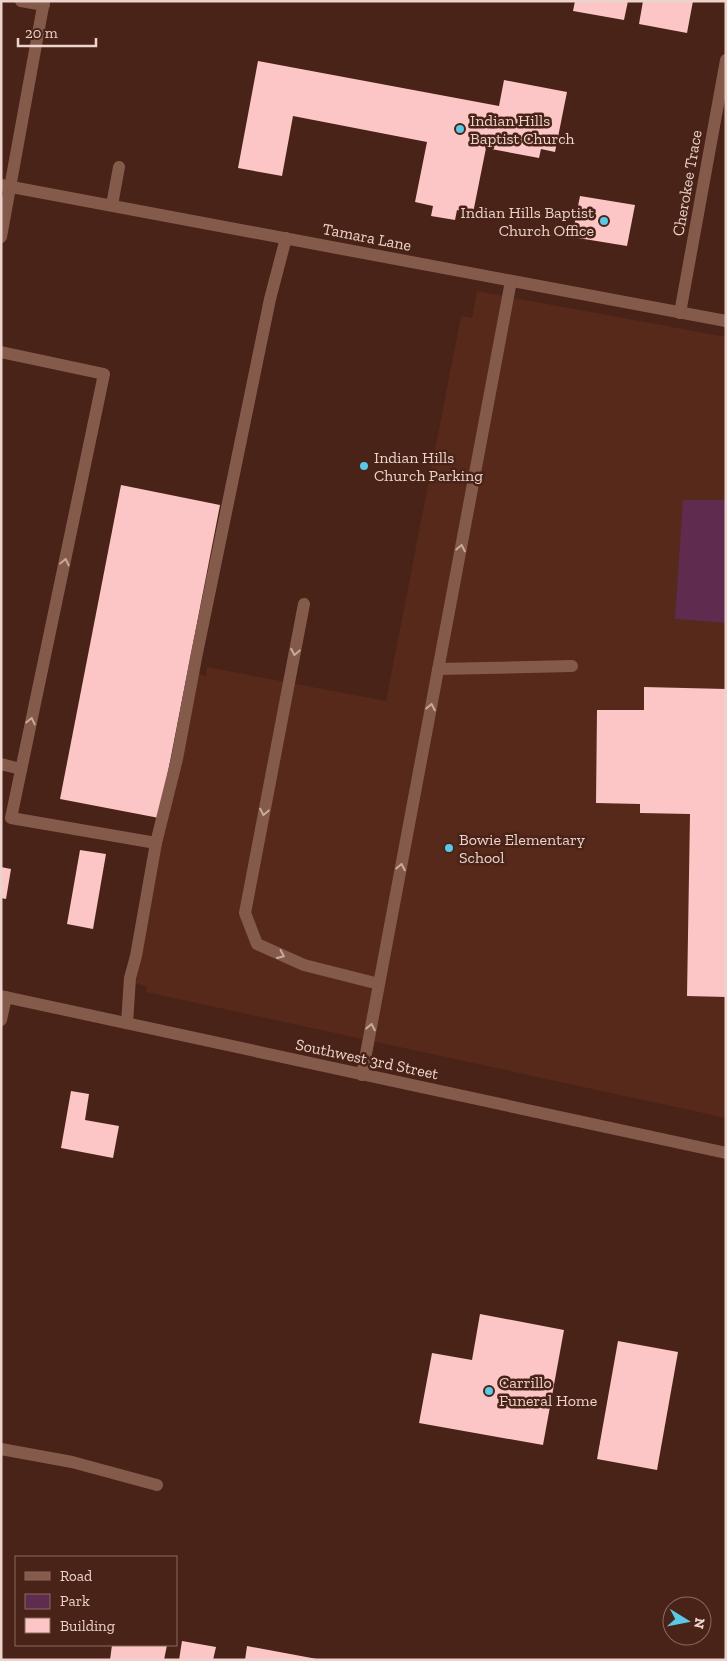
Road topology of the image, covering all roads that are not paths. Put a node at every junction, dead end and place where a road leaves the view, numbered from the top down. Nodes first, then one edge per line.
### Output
1 (21, 1) edge
2 (44, 3) edge
3 (726, 60) edge
4 (119, 167) dead end
5 (6, 185) edge
6 (112, 205) junction
7 (1, 237) edge
8 (286, 238) junction
9 (511, 281) junction
10 (680, 313) junction
11 (726, 321) edge
12 (1, 352) edge
13 (304, 604) dead end
14 (572, 666) dead end
15 (438, 669) junction
16 (1, 764) edge
17 (21, 769) junction
18 (156, 843) junction
19 (379, 984) junction
20 (4, 996) edge
21 (1, 1020) edge
22 (127, 1023) junction
23 (362, 1075) junction
24 (726, 1153) edge
25 (1, 1449) edge
26 (157, 1485) dead end

1 - 2 street
2 - 5 street
3 - 10 street, Cherokee Trace
4 - 6 street
5 - 6 street, Tamara Lane
5 - 7 street
6 - 8 street, Tamara Lane
8 - 9 street, Tamara Lane
8 - 18 street
9 - 10 street, Tamara Lane
15 -> 9 street
10 - 11 street, Tamara Lane
17 -> 12 street
13 -> 19 street
14 - 15 street
19 -> 15 street
16 - 17 street
17 - 18 street
18 - 22 street
23 -> 19 street
20 - 21 street
20 - 22 street, Southwest 3rd Street
22 - 23 street, Southwest 3rd Street
23 - 24 street, Southwest 3rd Street
25 - 26 street

